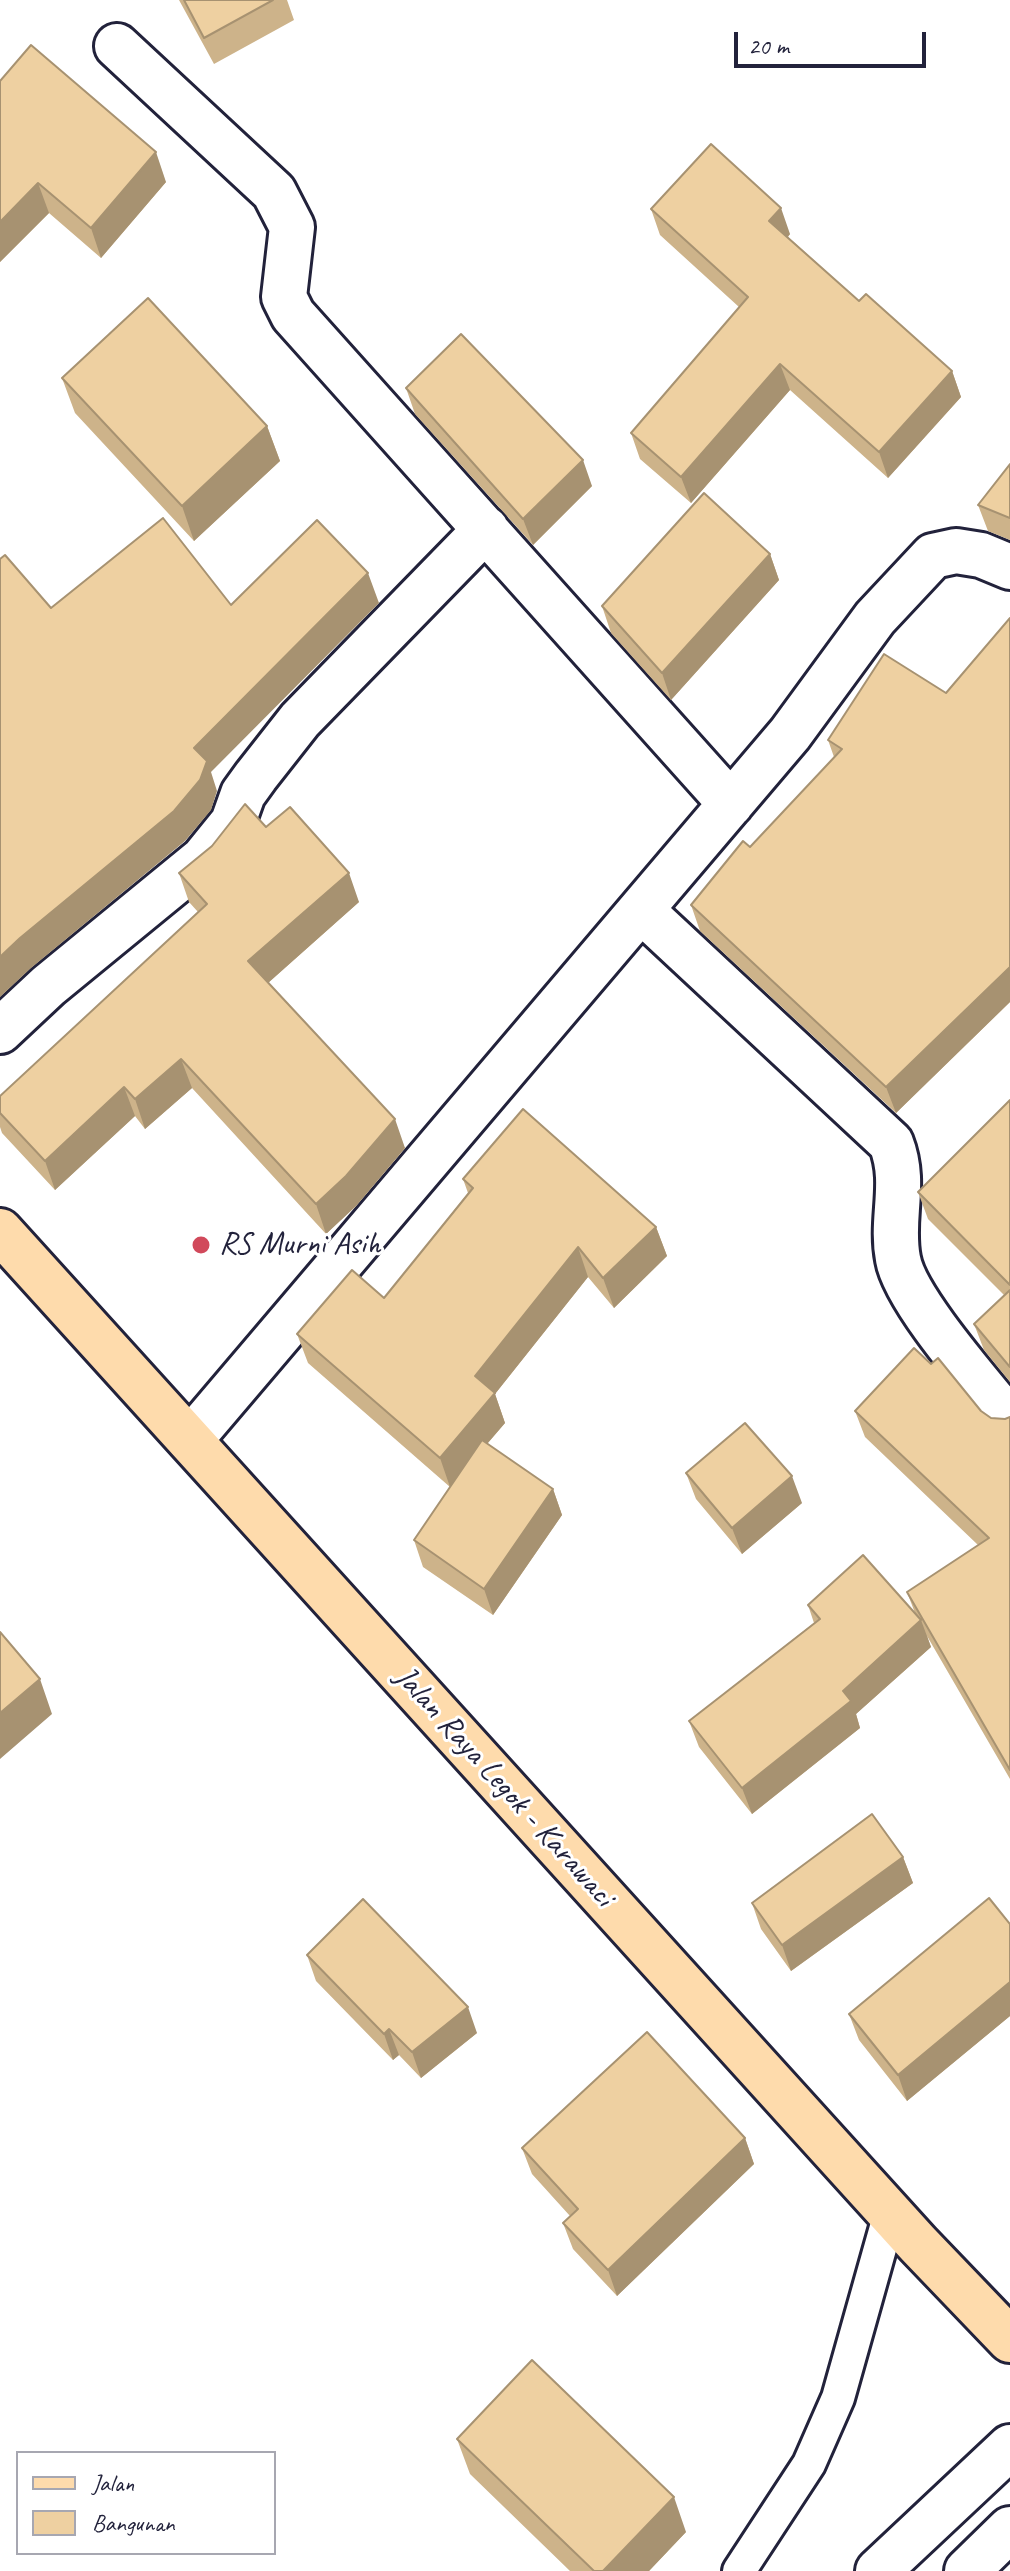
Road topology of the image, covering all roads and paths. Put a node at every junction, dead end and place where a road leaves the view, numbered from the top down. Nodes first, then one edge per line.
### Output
1 (117, 46) dead end
2 (486, 529) junction
3 (1010, 567) edge
4 (731, 804) junction
5 (641, 910) junction
6 (0, 1031) edge
7 (0, 1231) edge
8 (1010, 1421) edge
9 (190, 1440) junction
10 (890, 2213) junction
11 (1010, 2340) edge
12 (1010, 2447) edge
13 (1010, 2529) edge
14 (739, 2571) edge
15 (878, 2571) edge
16 (967, 2571) edge

1 - 2 street
2 - 4 street
2 - 6 street
3 - 4 street
4 - 5 street
5 - 8 street
5 - 9 street
7 - 9 main road, Jalan Raya Legok - Karawaci
9 - 10 main road, Jalan Raya Legok - Karawaci
10 - 11 main road, Jalan Raya Legok - Karawaci
10 - 14 lane
12 - 15 street
13 - 16 street

